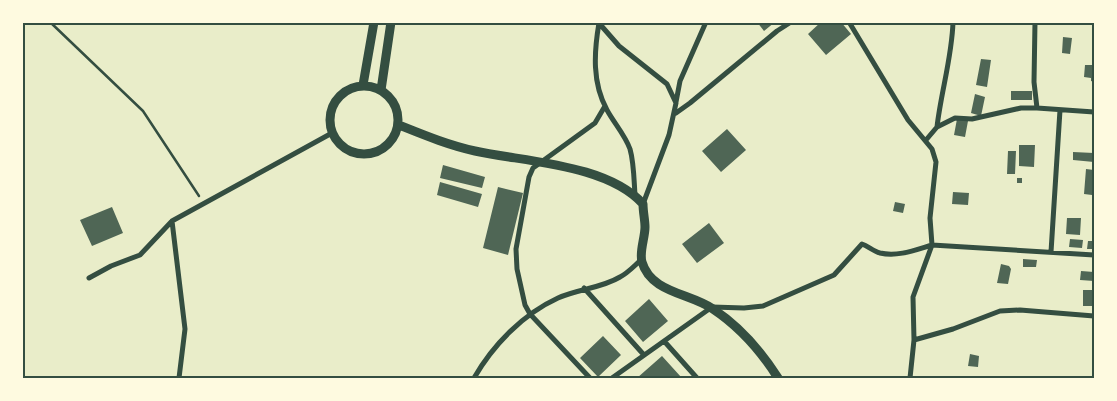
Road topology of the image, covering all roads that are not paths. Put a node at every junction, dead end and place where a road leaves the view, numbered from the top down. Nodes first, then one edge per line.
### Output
1 (374, 22) edge
2 (391, 22) edge
3 (706, 22) edge
4 (791, 22) edge
5 (849, 22) edge
6 (952, 22) edge
7 (1034, 22) edge
8 (599, 23) edge
9 (363, 85) junction
10 (381, 90) junction
11 (676, 103) junction
12 (605, 106) junction
13 (1037, 108) junction
14 (1060, 110) junction
15 (1094, 112) edge
16 (676, 113) junction
17 (399, 125) junction
18 (937, 128) junction
19 (332, 133) junction
20 (926, 140) junction
21 (538, 163) junction
22 (635, 195) junction
23 (643, 204) junction
24 (172, 220) junction
25 (932, 245) junction
26 (1051, 252) junction
27 (1094, 255) edge
28 (641, 260) junction
29 (89, 278) dead end
30 (584, 288) junction
31 (712, 307) junction
32 (530, 314) junction
33 (1094, 316) edge
34 (914, 340) junction
35 (664, 341) junction
36 (644, 355) junction
37 (179, 378) edge
38 (474, 378) edge
39 (590, 378) edge
40 (612, 378) edge
41 (696, 378) edge
42 (778, 378) edge
43 (910, 378) edge

1 - 9 street
2 - 10 street
3 - 11 street
4 - 16 street
5 - 20 street
6 - 18 street
7 - 13 street
8 - 11 street
8 - 12 street
9 - 10 street
9 - 19 street
10 - 17 street
11 - 16 street
12 - 21 street
12 - 22 street
13 - 14 street
13 - 18 street
14 - 15 street
14 - 26 street
16 - 23 street
17 - 19 street
17 - 21 street
18 - 20 street
19 - 24 street
20 - 25 street
21 - 22 street
21 - 32 street
22 - 23 street
23 - 28 street
24 - 29 street
24 - 37 street
25 - 26 street
25 - 31 street
25 - 34 street
26 - 27 street
28 - 30 street
28 - 31 street
30 - 32 street
30 - 36 street
31 - 35 street
31 - 42 street
32 - 38 street
32 - 39 street
33 - 34 street
34 - 43 street
35 - 36 street
35 - 41 street
36 - 40 street

